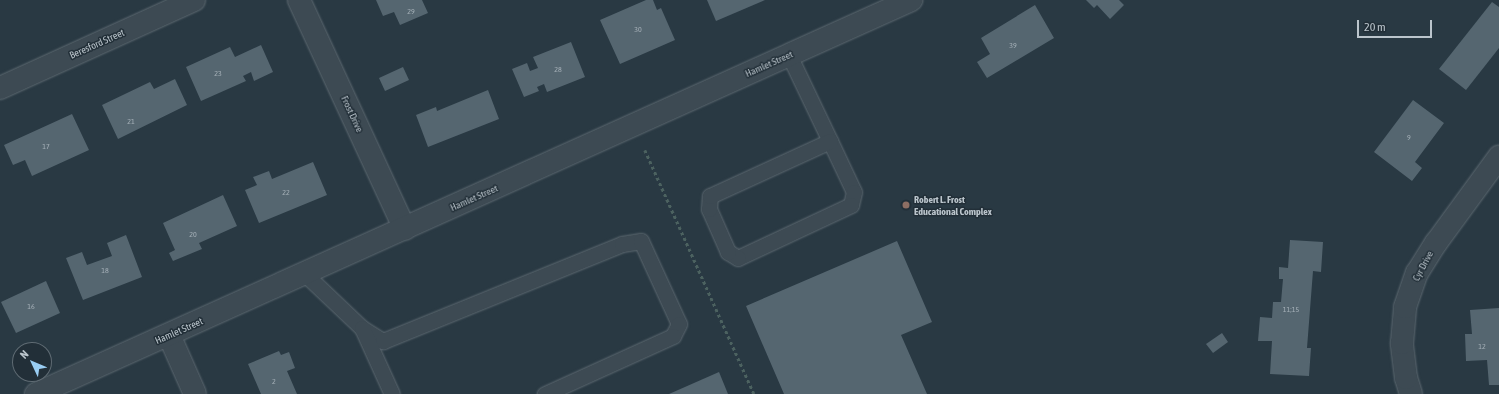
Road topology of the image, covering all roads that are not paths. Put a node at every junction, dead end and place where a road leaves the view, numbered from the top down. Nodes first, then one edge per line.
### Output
1 (194, 0) edge
2 (299, 0) edge
3 (911, 0) edge
4 (789, 55) junction
5 (0, 88) edge
6 (830, 141) junction
7 (1499, 157) edge
8 (405, 229) junction
9 (305, 274) junction
10 (362, 328) junction
11 (169, 335) junction
12 (36, 394) edge
13 (195, 394) edge
14 (392, 394) edge
15 (545, 394) edge
16 (1411, 394) edge

1 - 5 street, Beresford Street
2 - 8 street, Frost Drive
3 - 4 street, Hamlet Street
4 - 6 lane
4 - 8 street, Hamlet Street
6 - 6 lane
7 - 16 street, Cyr Drive
8 - 9 street, Hamlet Street
9 - 10 lane
9 - 11 street, Hamlet Street
10 - 14 lane
10 - 15 lane
11 - 12 street, Hamlet Street
11 - 13 street

